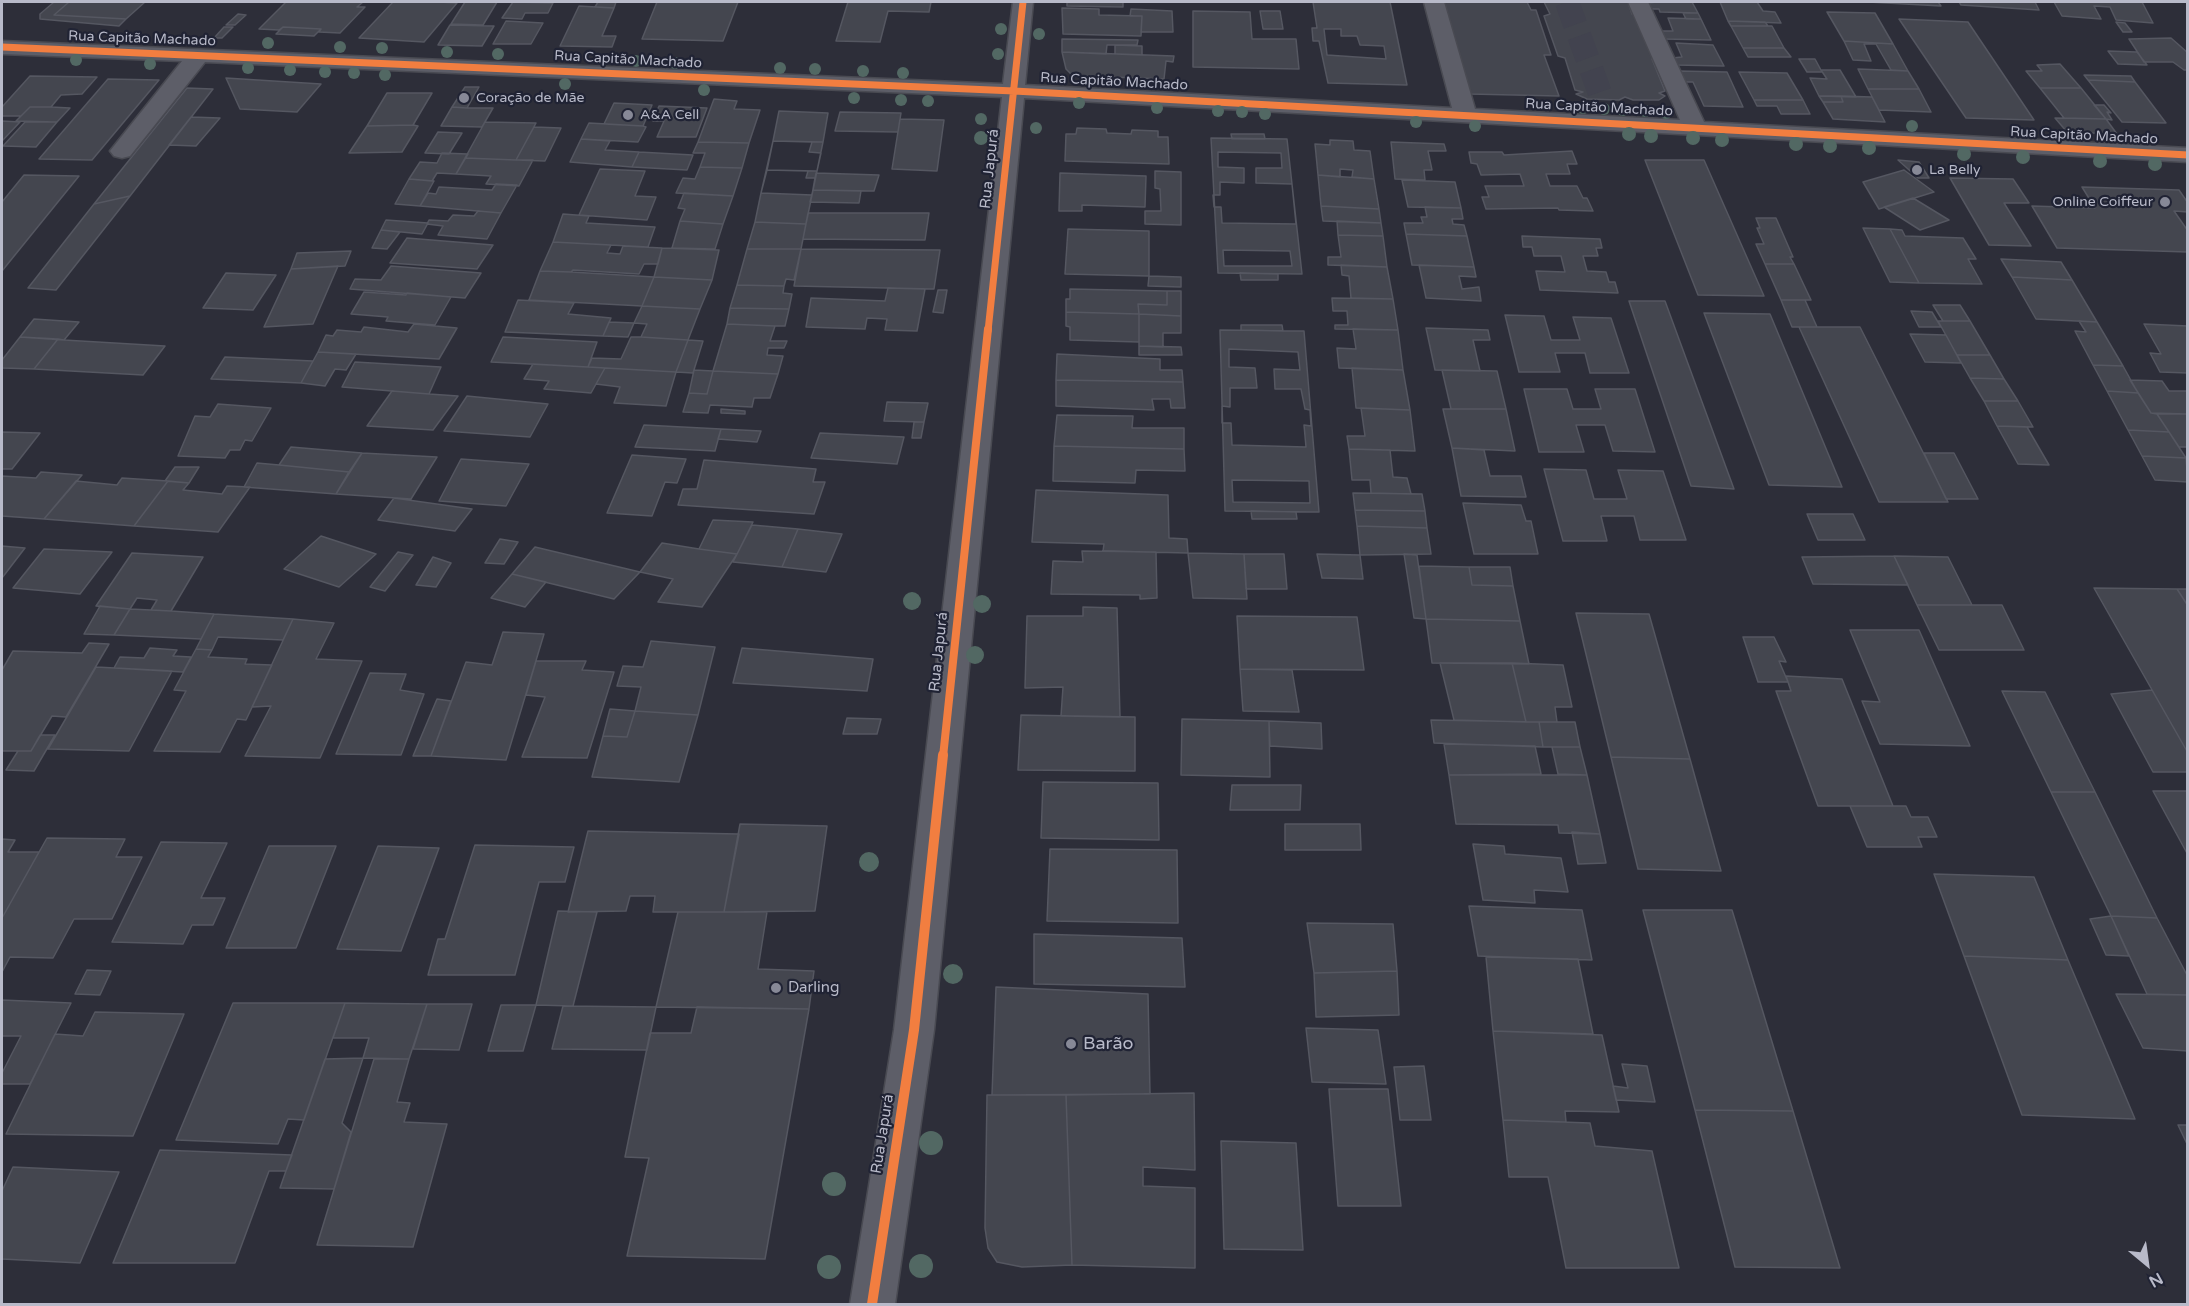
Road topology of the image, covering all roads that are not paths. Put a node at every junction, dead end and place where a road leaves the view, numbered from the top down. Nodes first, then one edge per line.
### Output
1 (1023, 2) edge
2 (1434, 2) edge
3 (1638, 2) edge
4 (2, 47) edge
5 (199, 55) junction
6 (1014, 91) junction
7 (1602, 99) tunnel mouth
8 (1465, 115) junction
9 (1610, 123) junction
10 (1695, 127) junction
11 (122, 150) dead end
12 (2187, 155) edge
13 (872, 1305) edge

1 - 6 street, Rua Japurá
2 - 8 street
3 - 10 street
4 - 5 street, Rua Capitão Machado
5 - 6 street, Rua Capitão Machado
5 - 11 street
6 - 8 street, Rua Capitão Machado
6 - 13 street, Rua Japurá
7 - 9 street
8 - 9 street, Rua Capitão Machado
9 - 10 street, Rua Capitão Machado
10 - 12 street, Rua Capitão Machado

